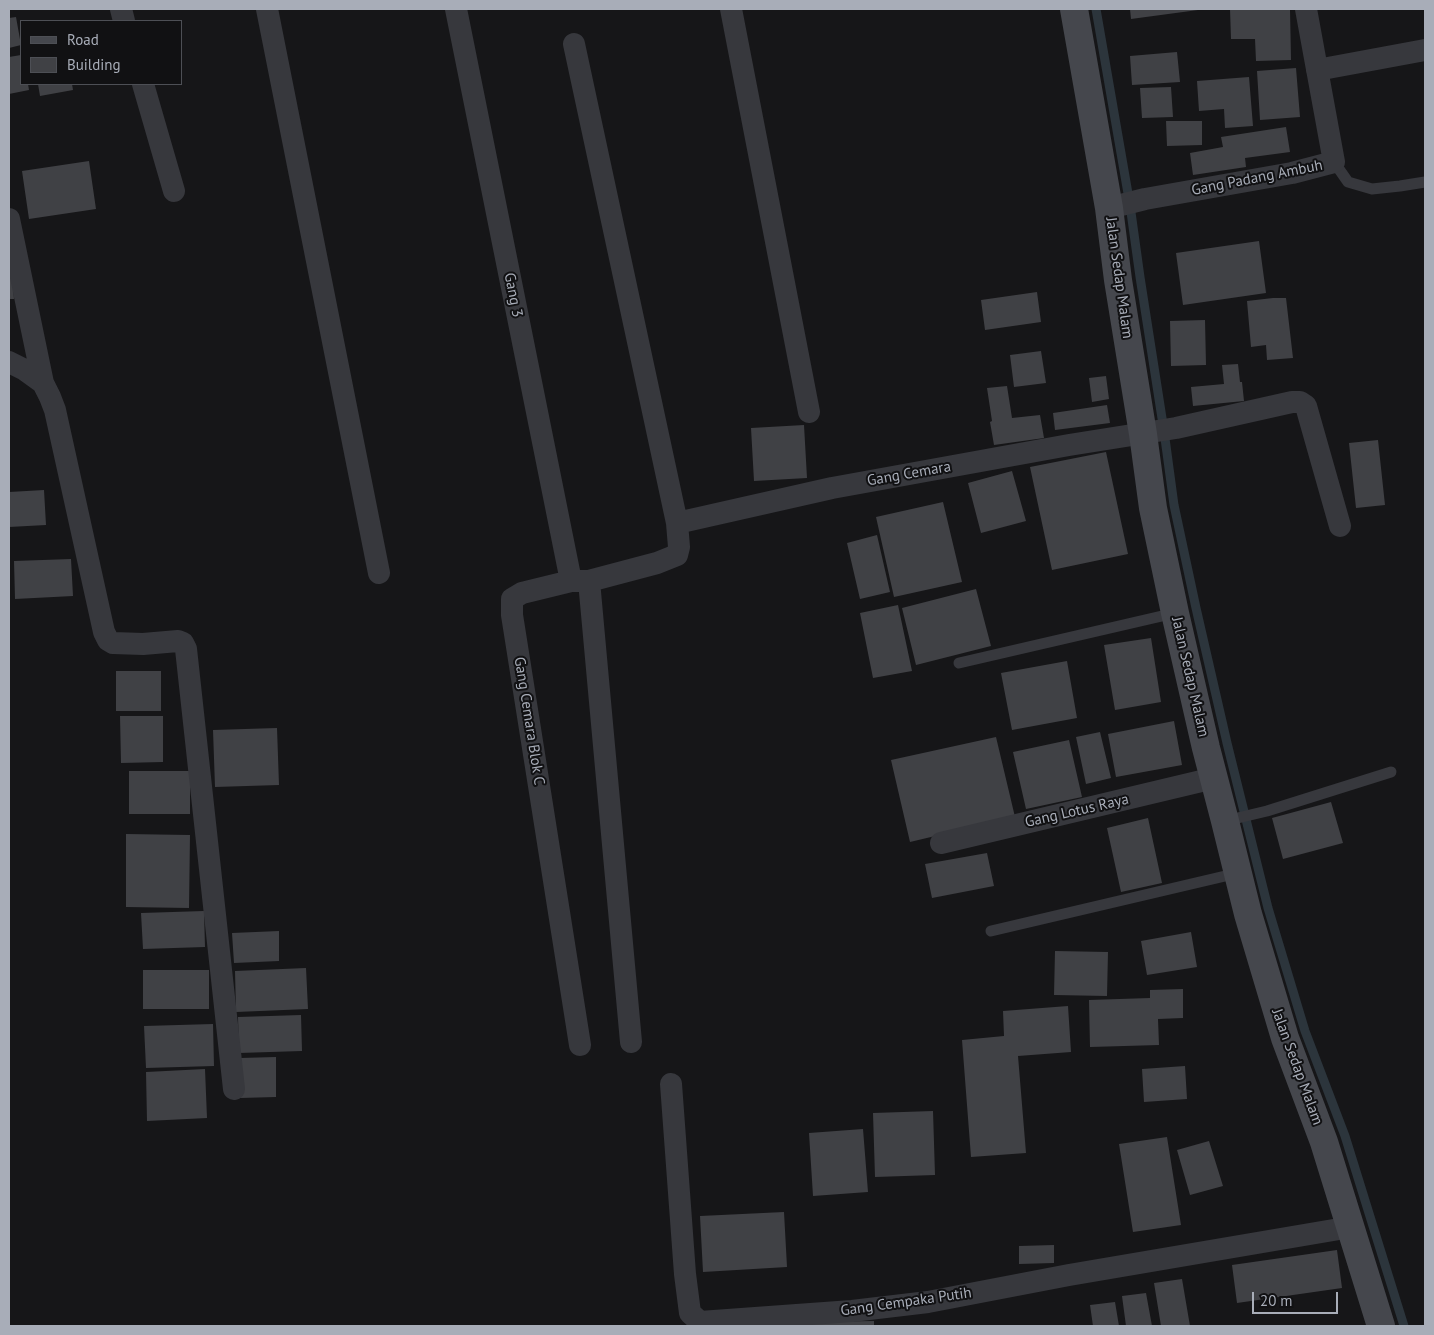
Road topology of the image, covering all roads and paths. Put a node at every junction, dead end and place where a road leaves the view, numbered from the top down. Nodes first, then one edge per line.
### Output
1 (267, 9) edge
2 (456, 9) edge
3 (731, 9) edge
4 (1074, 9) edge
5 (1306, 9) edge
6 (574, 44) dead end
7 (1425, 50) edge
8 (1317, 70) junction
9 (143, 85) edge
10 (1334, 162) junction
11 (1425, 182) edge
12 (174, 191) dead end
13 (1115, 207) junction
14 (9, 219) edge
15 (9, 362) edge
16 (43, 383) junction
17 (808, 412) dead end
18 (1159, 431) junction
19 (677, 523) junction
20 (1340, 526) dead end
21 (379, 573) dead end
22 (580, 581) junction
23 (1175, 613) junction
24 (960, 663) dead end
25 (1391, 772) dead end
26 (1214, 778) junction
27 (1234, 819) junction
28 (941, 843) dead end
29 (1238, 873) junction
30 (991, 931) dead end
31 (631, 1042) dead end
32 (580, 1045) dead end
33 (671, 1084) dead end
34 (234, 1089) dead end
35 (1351, 1227) junction
36 (1381, 1326) edge

1 - 21 street
2 - 22 street, Gang 3
3 - 17 street
4 - 13 street, Jalan Sedap Malam
5 - 8 street, Gang Padang Ambuh
6 - 19 street
7 - 8 street
8 - 10 street, Gang Padang Ambuh
9 - 12 street
10 - 11 lane
10 - 13 street, Gang Padang Ambuh
13 - 18 street, Jalan Sedap Malam
14 - 16 street
15 - 16 street
16 - 34 street
18 - 19 street, Gang Cemara
18 - 20 street, Gang Cemara
18 - 23 street, Jalan Sedap Malam
19 - 22 street, Gang Cemara Blok C
22 - 31 street, Gang 3
22 - 32 street, Gang Cemara Blok C
23 - 24 lane
23 - 26 street, Jalan Sedap Malam
25 - 27 lane
26 - 27 street, Jalan Sedap Malam
26 - 28 street, Gang Lotus Raya
27 - 29 street, Jalan Sedap Malam
29 - 30 lane
29 - 35 street, Jalan Sedap Malam
33 - 35 street, Gang Cempaka Putih
35 - 36 street, Jalan Sedap Malam

